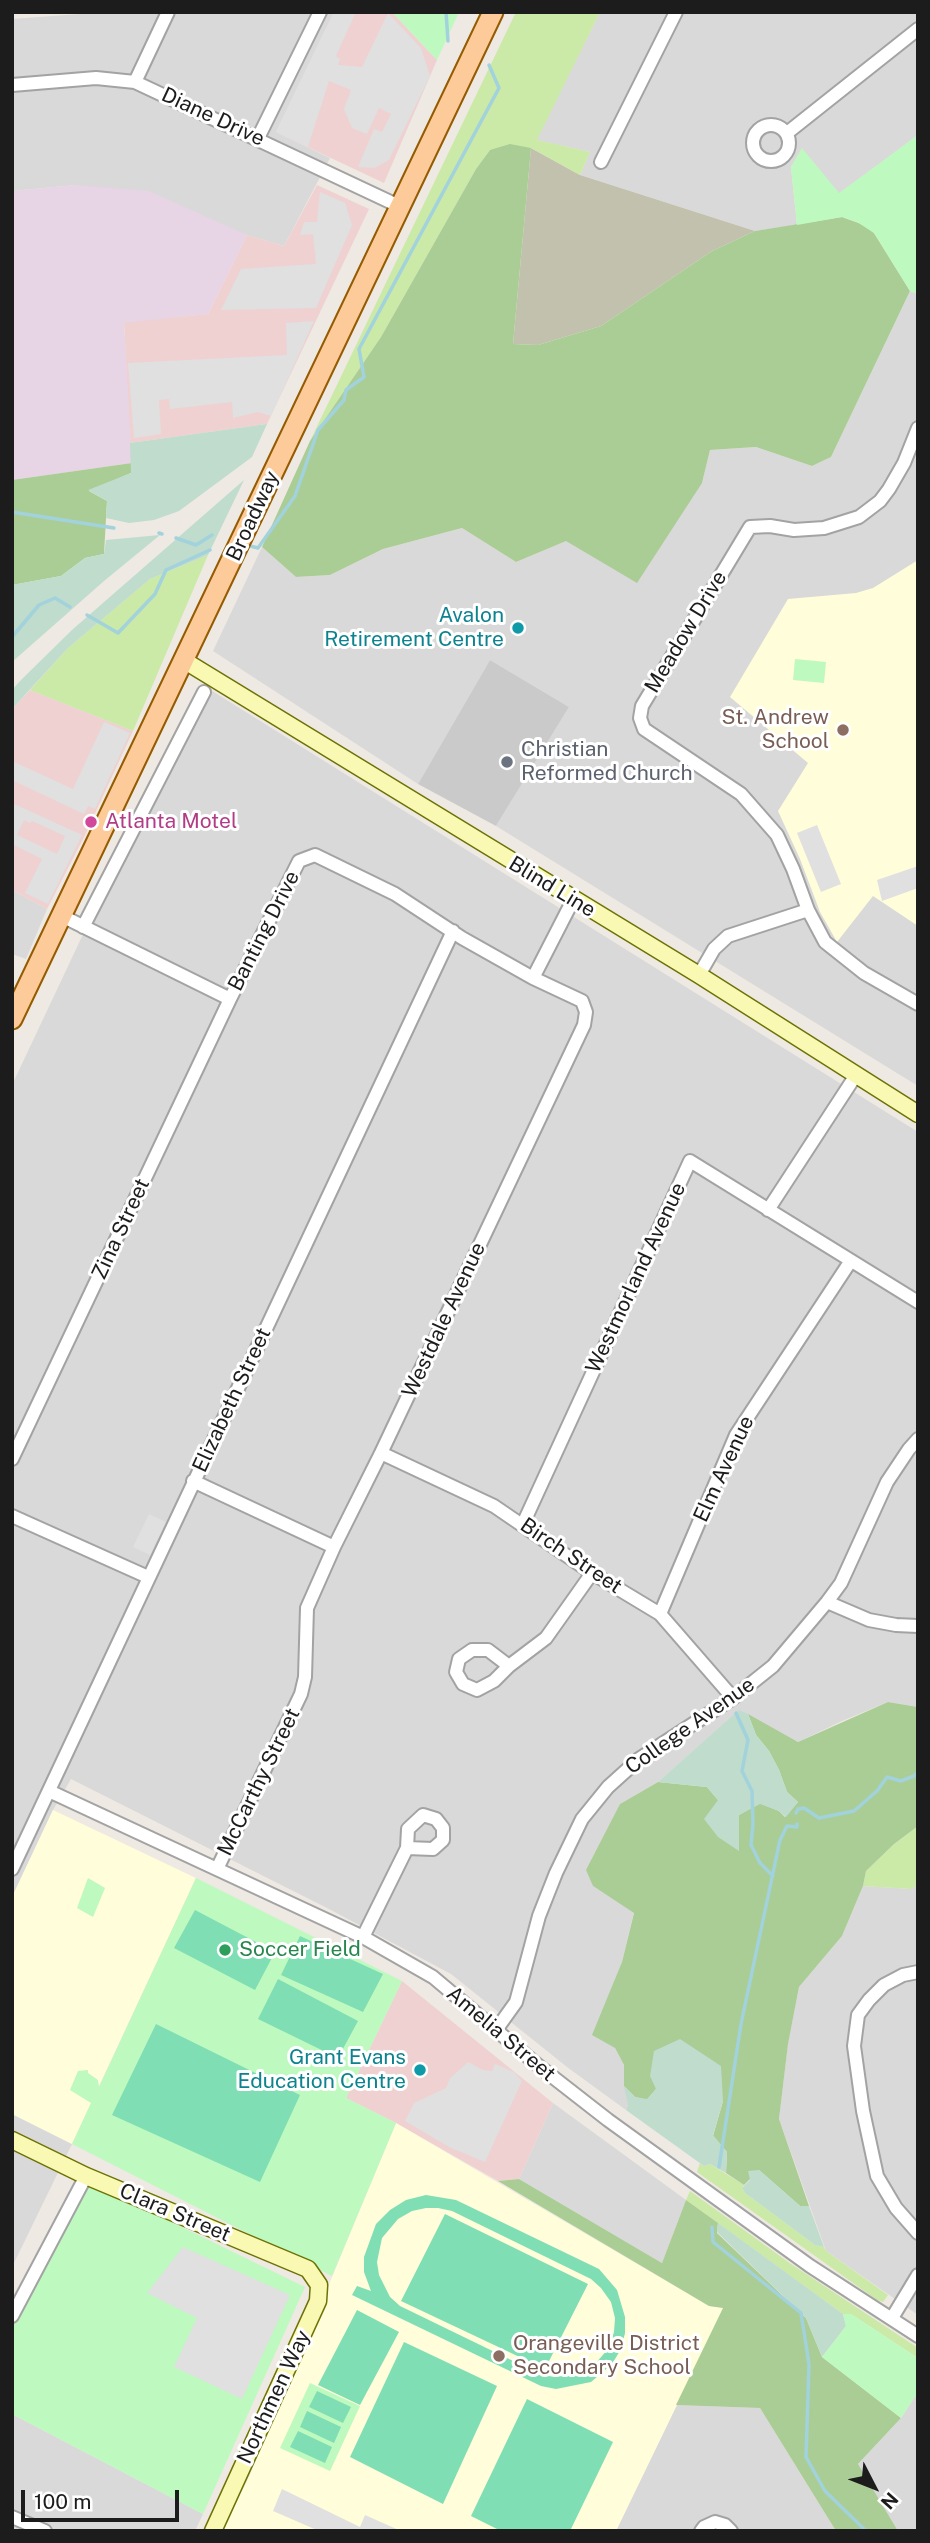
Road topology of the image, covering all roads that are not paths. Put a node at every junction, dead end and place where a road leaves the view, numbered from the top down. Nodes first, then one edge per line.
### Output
1 (168, 12) edge
2 (320, 12) edge
3 (493, 12) edge
4 (676, 12) edge
5 (918, 29) edge
6 (135, 82) junction
7 (12, 85) edge
8 (787, 133) dead end
9 (258, 138) junction
10 (601, 162) dead end
11 (401, 207) junction
12 (918, 429) edge
13 (185, 661) junction
14 (204, 692) dead end
15 (573, 900) junction
16 (808, 910) junction
17 (60, 915) junction
18 (83, 927) junction
19 (453, 931) junction
20 (699, 975) junction
21 (533, 978) junction
22 (230, 999) junction
23 (918, 1004) edge
24 (12, 1019) edge
25 (856, 1075) junction
26 (918, 1114) edge
27 (768, 1210) junction
28 (850, 1262) junction
29 (918, 1302) edge
30 (915, 1448) edge
31 (381, 1453) junction
32 (12, 1459) edge
33 (193, 1481) junction
34 (12, 1516) edge
35 (523, 1524) junction
36 (334, 1547) junction
37 (592, 1573) junction
38 (148, 1577) junction
39 (827, 1602) junction
40 (660, 1614) junction
41 (918, 1626) edge
42 (509, 1666) dead end
43 (301, 1694) joint
44 (733, 1698) junction
45 (49, 1791) junction
46 (407, 1848) dead end
47 (218, 1869) junction
48 (12, 1870) edge
49 (363, 1937) junction
50 (918, 1972) edge
51 (496, 2030) junction
52 (12, 2140) edge
53 (86, 2176) junction
54 (918, 2233) edge
55 (918, 2275) edge
56 (318, 2301) joint
57 (12, 2316) edge
58 (892, 2318) junction
59 (918, 2336) edge
60 (12, 2517) edge
61 (702, 2529) edge
62 (45, 2531) edge
63 (213, 2531) edge
64 (731, 2531) edge

1 - 6 street
2 - 9 street
3 - 11 main road, Broadway
4 - 10 street
5 - 8 street
6 - 7 street, Diane Drive
6 - 9 street, Diane Drive
9 - 11 street, Diane Drive
11 - 13 main road, Broadway
12 - 16 street, Meadow Drive
13 - 15 street, Blind Line
13 - 17 main road, Broadway
14 - 18 street
15 - 20 street, Blind Line
15 - 21 street
16 - 20 street
16 - 23 street, Meadow Drive
17 - 18 street, Banting Drive
17 - 24 main road, Broadway
18 - 22 street, Banting Drive
19 - 21 street, Banting Drive
19 - 22 street, Banting Drive
19 - 33 street, Elizabeth Street
20 - 25 street, Blind Line
21 - 31 street, Westdale Avenue
22 - 32 street, Zina Street
25 - 26 street, Blind Line
25 - 27 street
27 - 28 street, Westmorland Avenue
27 - 35 street, Westmorland Avenue
28 - 29 street, Westmorland Avenue
28 - 40 street, Elm Avenue
30 - 39 street, College Avenue
31 - 35 street, Birch Street
31 - 36 street, Westdale Avenue
33 - 36 street
33 - 38 street, Elizabeth Street
34 - 38 street
35 - 37 street, Birch Street
36 - 43 street, Westdale Avenue
37 - 40 street, Birch Street
37 - 42 street
38 - 45 street, Elizabeth Street
39 - 41 street
39 - 44 street, College Avenue
40 - 44 street, Birch Street
43 - 47 street, McCarthy Street
44 - 51 street, College Avenue
45 - 47 street, Amelia Street
45 - 48 street, Elizabeth Street
46 - 49 street
47 - 49 street, Amelia Street
49 - 51 street, Amelia Street
50 - 54 street
51 - 58 street, Amelia Street
52 - 53 street, Clara Street
53 - 56 street, Clara Street
53 - 57 street
55 - 58 street
56 - 63 street, Northmen Way
58 - 59 street, Amelia Street
60 - 62 street
61 - 64 street

